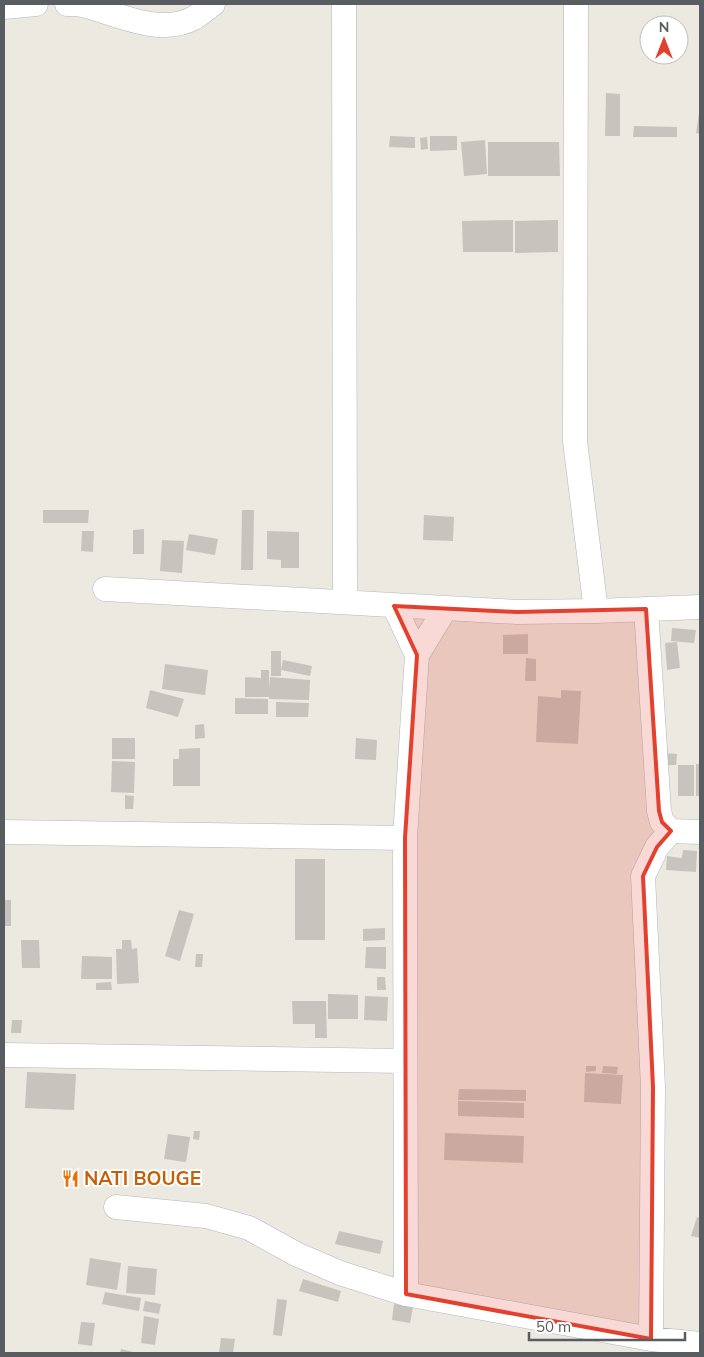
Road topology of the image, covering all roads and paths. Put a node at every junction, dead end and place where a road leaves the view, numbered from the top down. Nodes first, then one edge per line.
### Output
1 (36, 4) edge
2 (67, 4) edge
3 (213, 4) edge
4 (344, 4) edge
5 (576, 4) edge
6 (4, 7) edge
7 (106, 589) dead end
8 (345, 602) junction
9 (394, 606) junction
10 (700, 607) edge
11 (445, 609) junction
12 (646, 609) junction
13 (596, 611) junction
14 (417, 655) junction
15 (671, 831) junction
16 (4, 832) edge
17 (700, 832) edge
18 (405, 838) junction
19 (4, 1055) edge
20 (405, 1061) junction
21 (116, 1207) dead end
22 (406, 1294) junction
23 (651, 1339) junction
24 (700, 1344) edge

1 - 6 street
2 - 3 street
4 - 8 street
5 - 13 street
7 - 8 street
8 - 9 street
9 - 11 street
9 - 14 street
10 - 12 street
11 - 13 street
11 - 14 street
12 - 13 street
12 - 15 street
14 - 18 street
15 - 17 street
15 - 23 street
16 - 18 street
18 - 20 street
19 - 20 street
20 - 22 street
21 - 22 street
22 - 23 street
23 - 24 street

